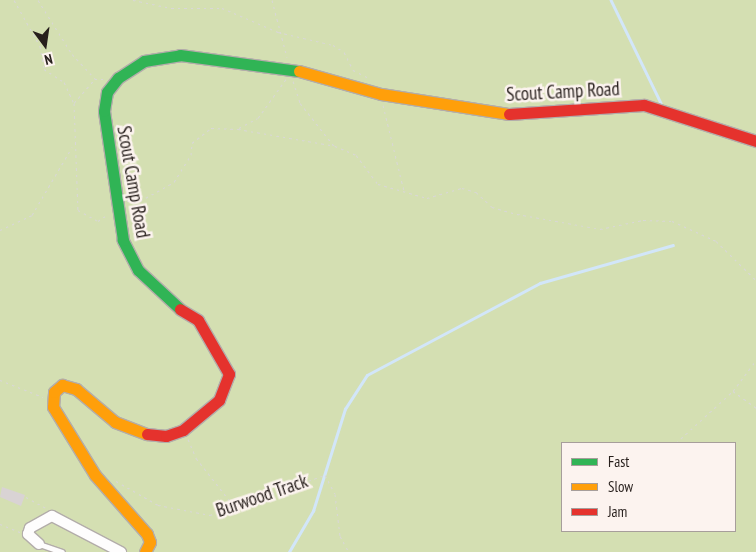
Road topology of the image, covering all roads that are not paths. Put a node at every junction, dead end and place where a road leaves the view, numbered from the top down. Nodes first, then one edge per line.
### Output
1 (756, 141) edge
2 (38, 544) joint
3 (62, 552) edge
4 (121, 552) edge
5 (145, 552) edge

1 - 5 street, Scout Camp Road
2 - 3 lane
2 - 4 street

